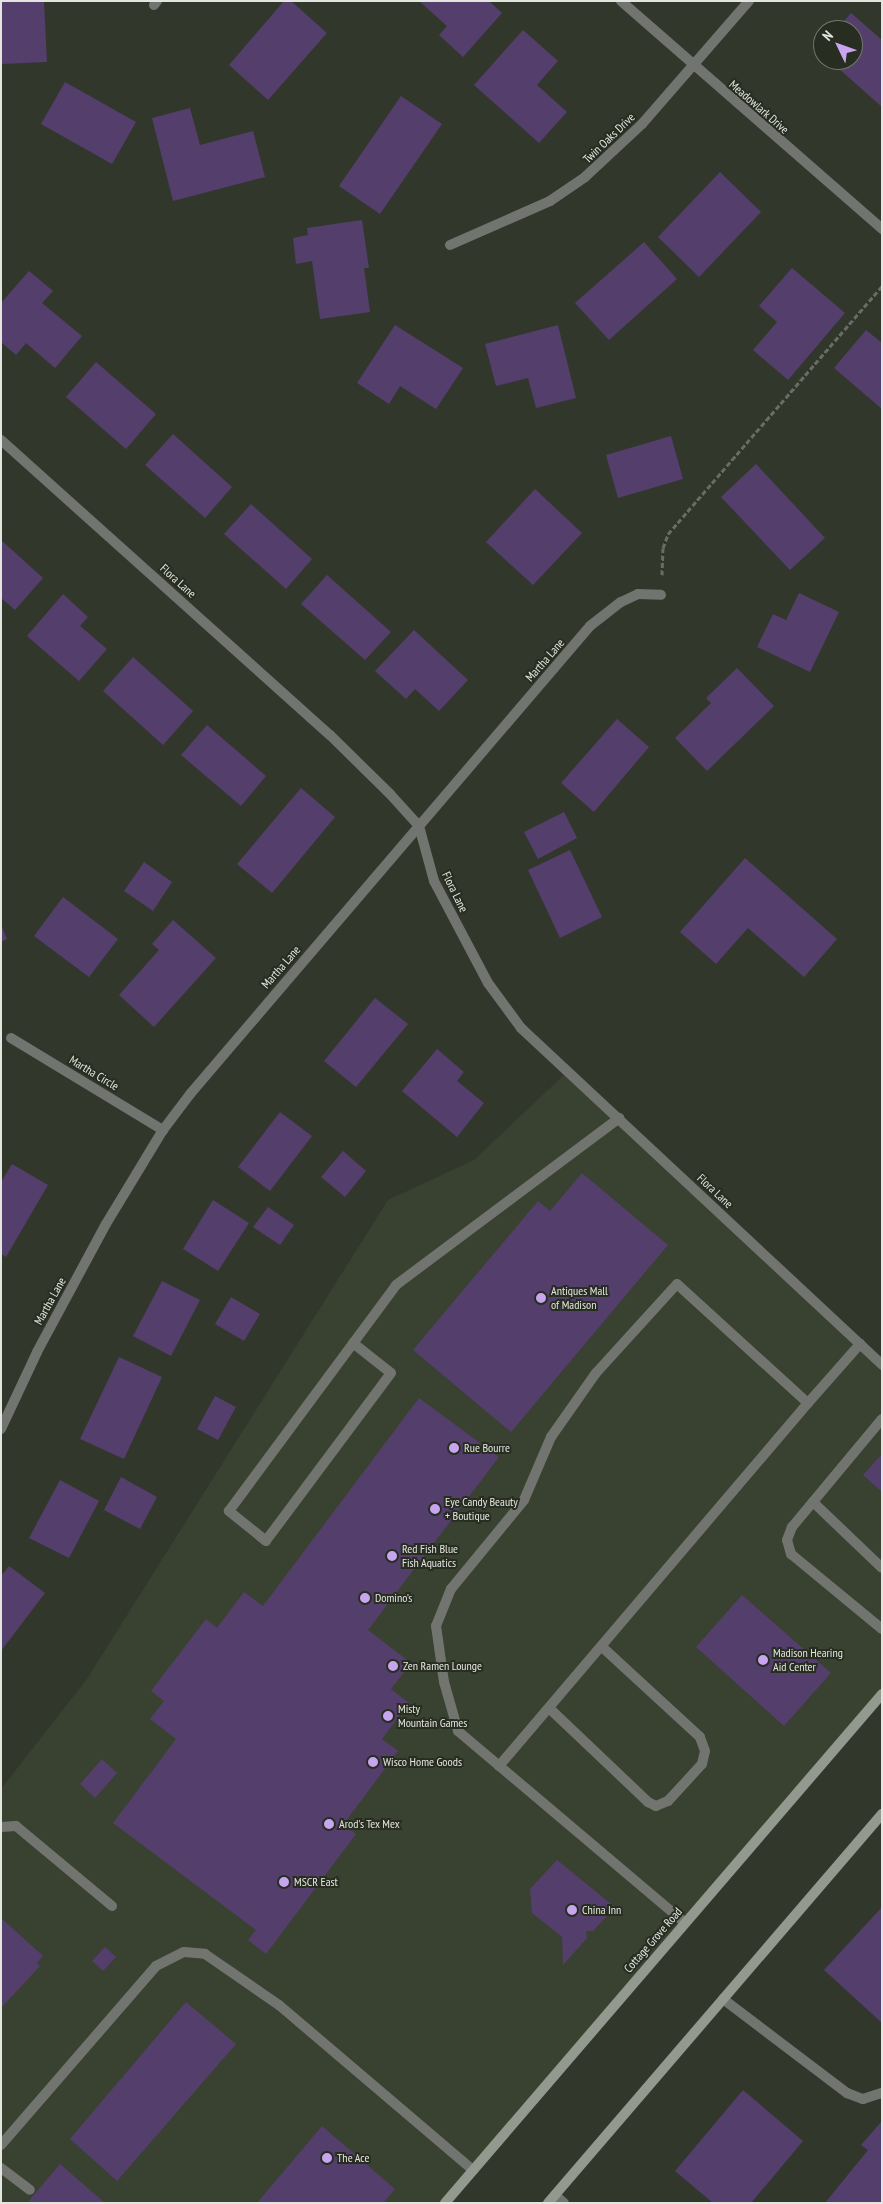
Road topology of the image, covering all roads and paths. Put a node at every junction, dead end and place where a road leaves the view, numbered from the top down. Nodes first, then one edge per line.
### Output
1 (621, 1) edge
2 (749, 1) edge
3 (693, 65) junction
4 (882, 229) edge
5 (450, 246) dead end
6 (882, 286) edge
7 (1, 440) edge
8 (661, 594) joint
9 (419, 826) junction
10 (11, 1038) dead end
11 (619, 1118) junction
12 (163, 1130) junction
13 (353, 1343) junction
14 (860, 1344) junction
15 (882, 1365) edge
16 (808, 1403) junction
17 (881, 1422) edge
18 (1, 1430) edge
19 (813, 1502) junction
20 (882, 1568) edge
21 (882, 1629) edge
22 (601, 1646) junction
23 (882, 1694) edge
24 (549, 1708) junction
25 (499, 1766) junction
26 (882, 1814) edge
27 (1, 1828) edge
28 (112, 1906) dead end
29 (684, 1922) junction
30 (723, 1999) junction
31 (882, 2093) edge
32 (1, 2145) edge
33 (1, 2168) edge
34 (472, 2170) junction
35 (30, 2190) dead end
36 (551, 2199) edge
37 (445, 2203) edge
38 (564, 2203) edge

1 - 3 street, Meadowlark Drive
2 - 3 street, Twin Oaks Drive
3 - 4 street, Meadowlark Drive
3 - 5 street, Twin Oaks Drive
6 - 8 path
7 - 9 street, Flora Lane
8 - 9 street, Martha Lane
9 - 11 street, Flora Lane
9 - 12 street, Martha Lane
10 - 12 street, Martha Circle
11 - 13 street
11 - 14 street, Flora Lane
12 - 18 street, Martha Lane
13 - 13 street
14 - 15 street, Flora Lane
14 - 16 street
16 - 22 street
16 - 25 street
17 - 19 street
19 - 20 street
19 - 21 street
22 - 24 street
22 - 24 street
23 - 29 main road, Cottage Grove Road
24 - 25 street
25 - 29 street
26 - 30 main road
27 - 28 street
29 - 34 main road, Cottage Grove Road
30 - 31 street
30 - 36 main road
32 - 34 street
33 - 35 street
34 - 37 main road, Cottage Grove Road
36 - 38 street

